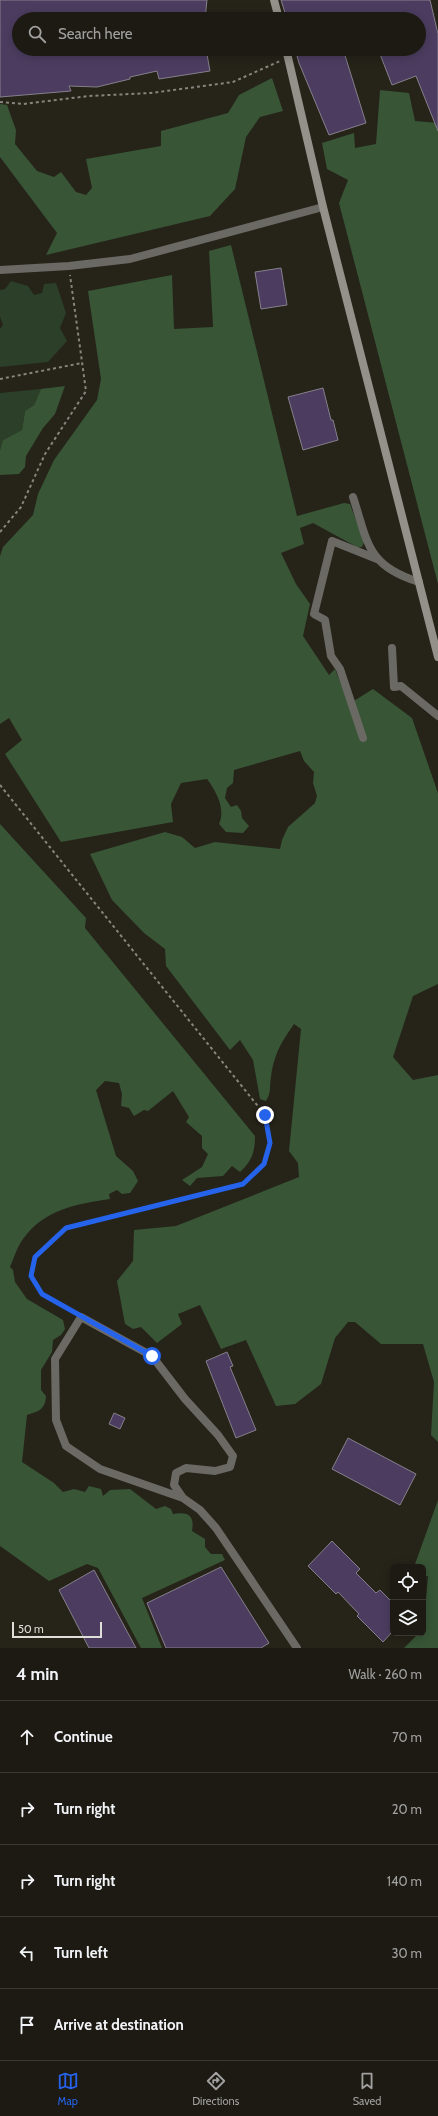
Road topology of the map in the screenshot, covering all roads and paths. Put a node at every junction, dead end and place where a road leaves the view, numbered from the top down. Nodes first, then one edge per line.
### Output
1 (274, 0) edge
2 (277, 12) edge
3 (281, 56) edge
4 (288, 56) edge
5 (0, 102) edge
6 (323, 208) junction
7 (69, 266) junction
8 (0, 270) edge
9 (82, 363) junction
10 (0, 379) edge
11 (353, 497) dead end
12 (0, 532) edge
13 (377, 559) junction
14 (419, 582) junction
15 (392, 648) dead end
16 (438, 657) edge
17 (438, 716) edge
18 (363, 738) dead end
19 (0, 785) edge
20 (82, 1317) junction
21 (183, 1498) junction
22 (297, 1648) edge

1 - 2 main road
3 - 5 path
4 - 6 main road
6 - 7 street
6 - 14 main road
7 - 8 street
7 - 9 path
9 - 10 path
9 - 12 path
11 - 13 street
13 - 14 street
13 - 18 street
14 - 16 main road
15 - 17 street
19 - 20 path
20 - 21 street
20 - 21 street
21 - 22 street

